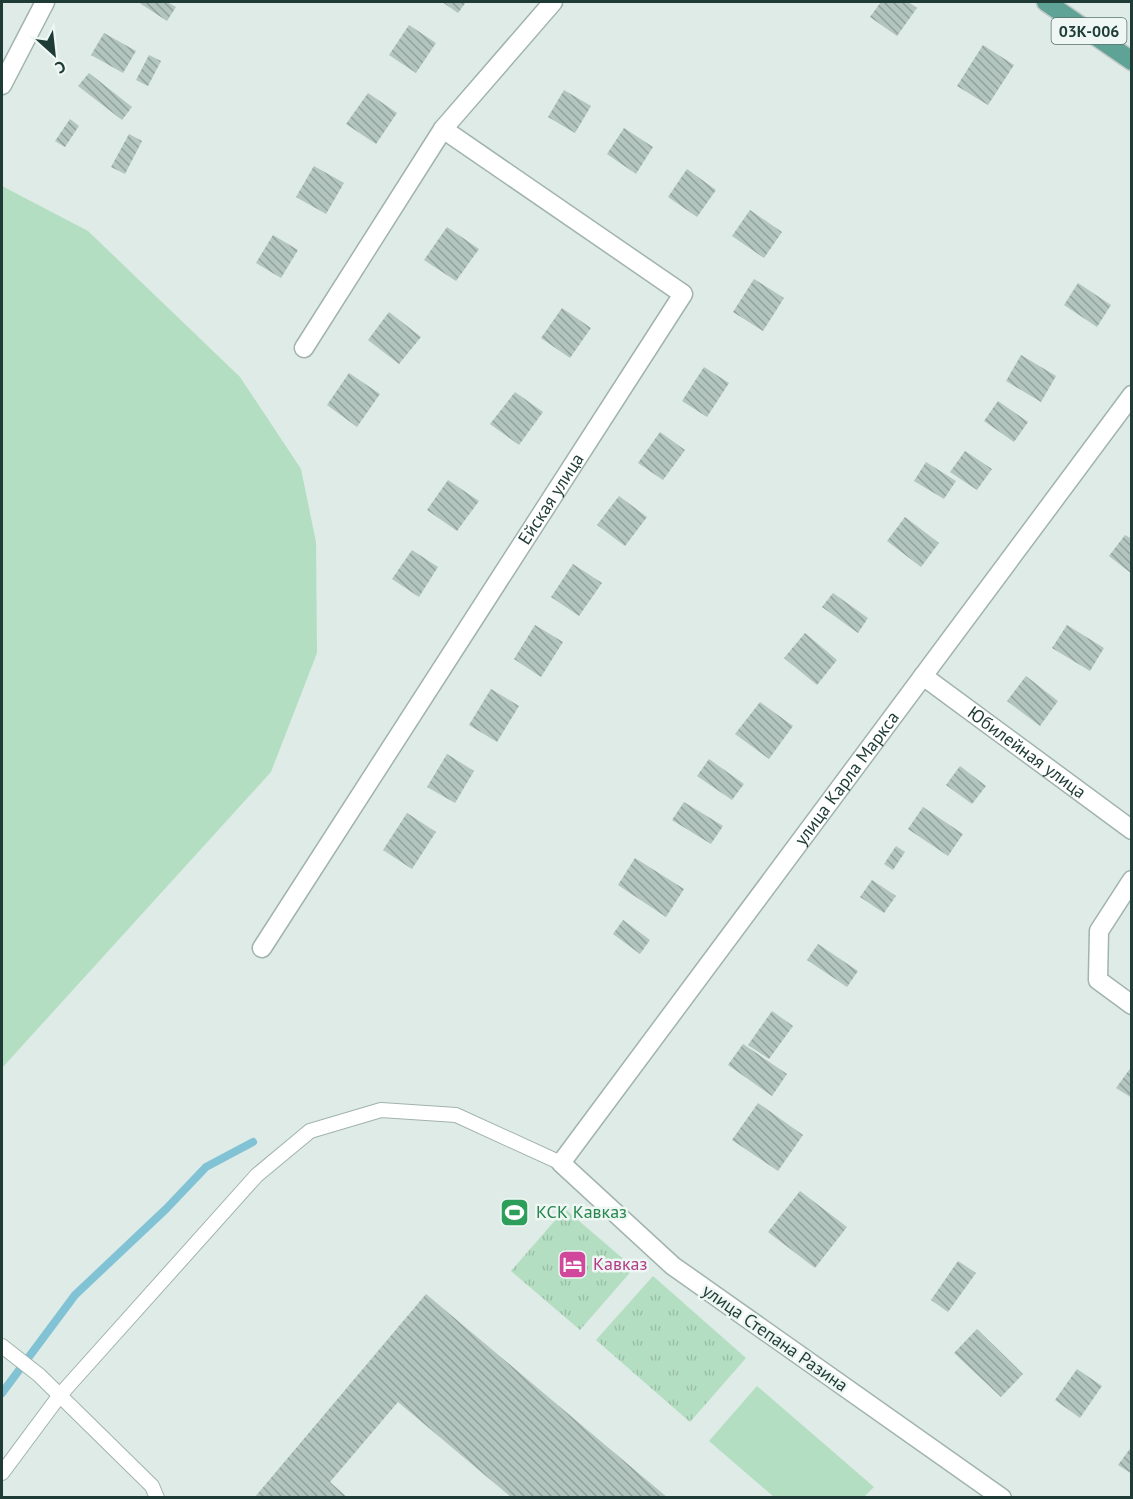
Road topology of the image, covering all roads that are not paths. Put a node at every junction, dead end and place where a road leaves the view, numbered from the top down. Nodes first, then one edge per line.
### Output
1 (45, 2) edge
2 (553, 2) edge
3 (1046, 2) edge
4 (1131, 61) edge
5 (2, 85) edge
6 (443, 129) junction
7 (304, 348) dead end
8 (1131, 394) edge
9 (923, 676) junction
10 (1131, 830) edge
11 (1131, 880) edge
12 (262, 948) dead end
13 (1131, 1005) edge
14 (561, 1163) junction
15 (5, 1348) edge
16 (60, 1395) junction
17 (2, 1473) edge
18 (157, 1497) edge
19 (1002, 1497) edge

1 - 5 street
2 - 6 street
3 - 4 main road, 03К-006
6 - 7 street
6 - 12 street, Ейская улица
8 - 9 street, улица Карла Маркса
9 - 10 street, Юбилейная улица
9 - 14 street, улица Карла Маркса
11 - 13 street
14 - 16 lane
14 - 19 street, улица Степана Разина
15 - 16 lane
16 - 17 lane
16 - 18 lane

